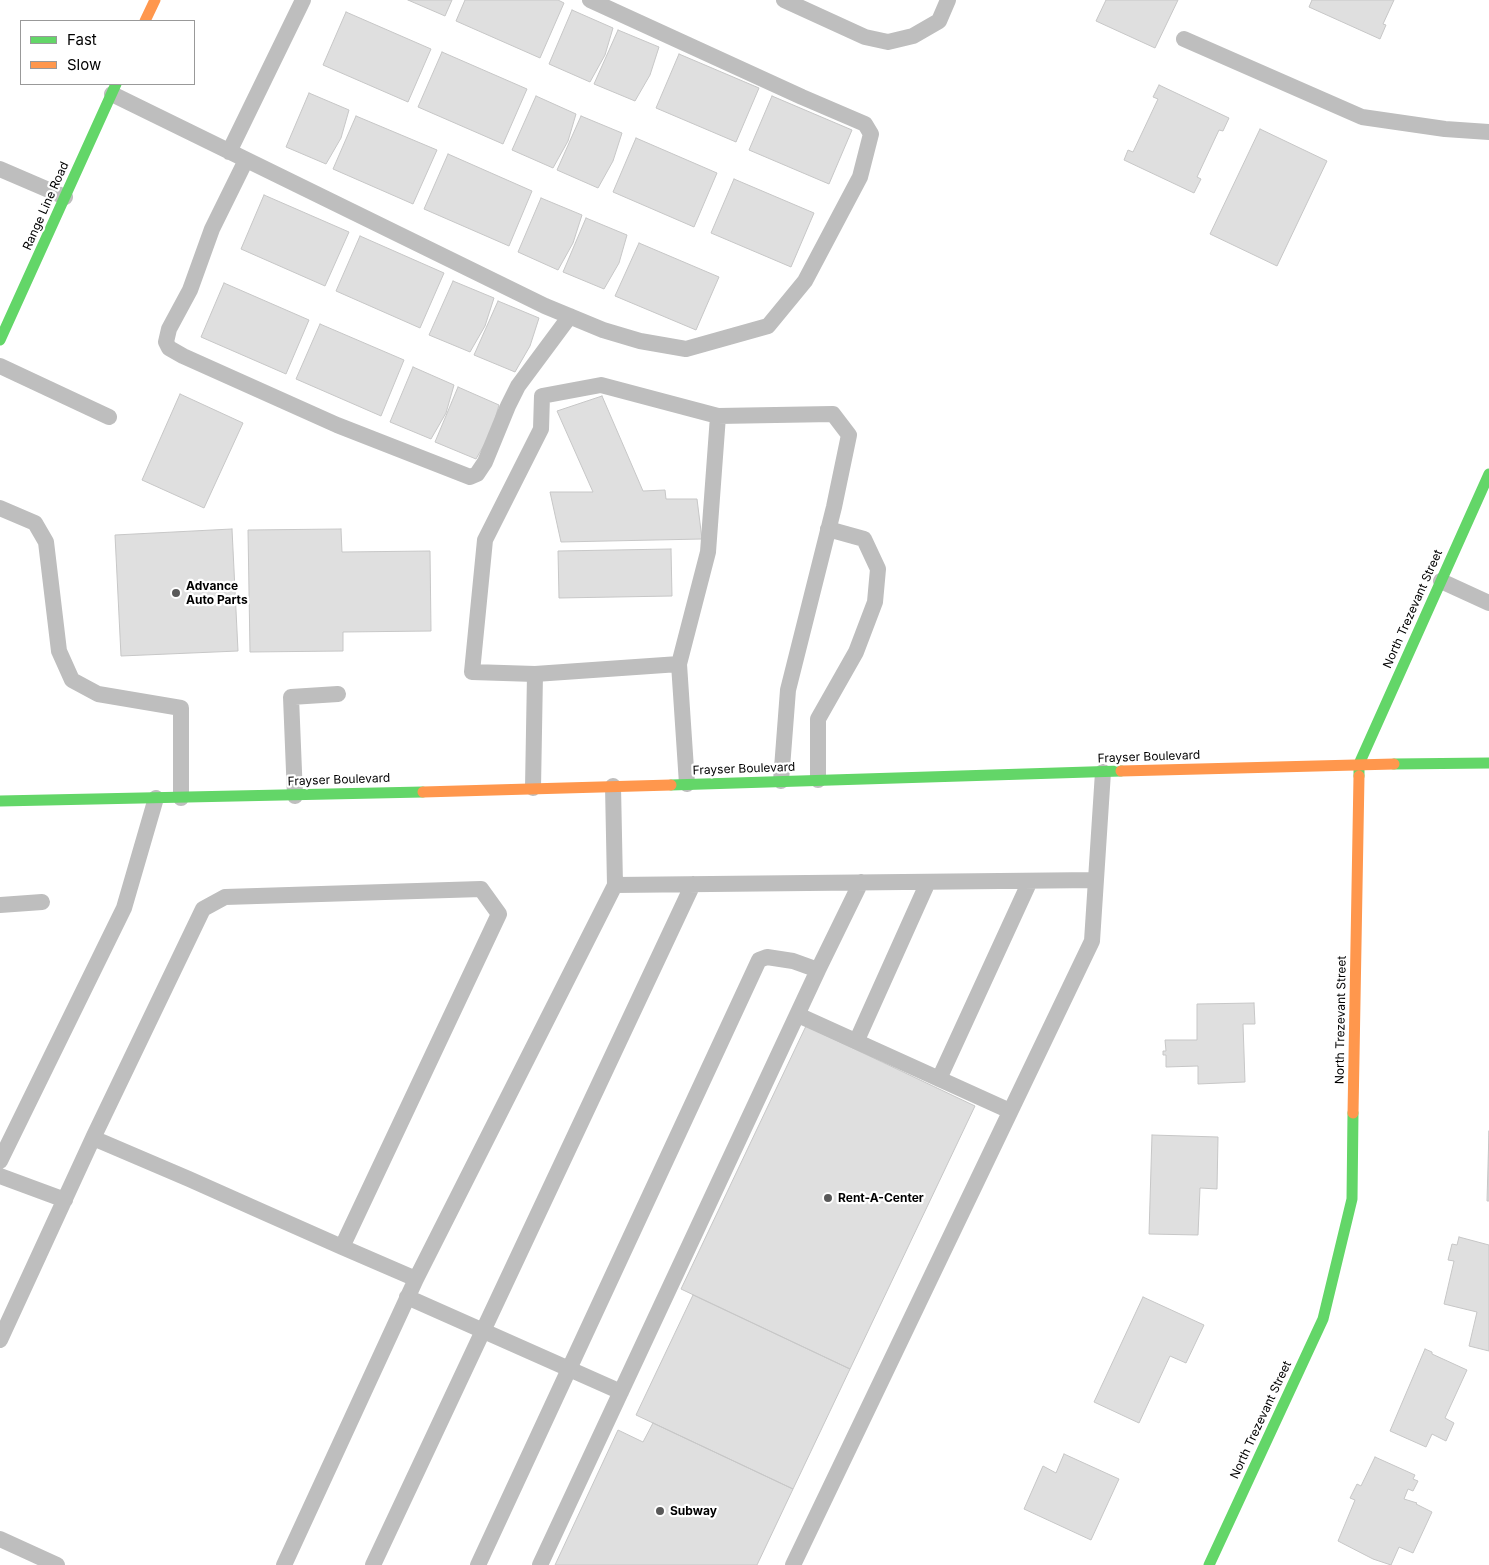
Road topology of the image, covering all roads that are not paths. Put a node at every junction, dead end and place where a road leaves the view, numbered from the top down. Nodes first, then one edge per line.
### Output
1 (154, 0) edge
2 (303, 0) edge
3 (590, 0) edge
4 (784, 0) edge
5 (948, 0) edge
6 (145, 20) edge
7 (1184, 39) dead end
8 (114, 89) edge
9 (1489, 132) edge
10 (229, 152) junction
11 (246, 160) junction
12 (0, 169) edge
13 (65, 197) junction
14 (570, 316) junction
15 (0, 340) edge
16 (0, 366) edge
17 (718, 416) junction
18 (109, 417) dead end
19 (1489, 474) edge
20 (0, 508) edge
21 (828, 529) junction
22 (1441, 581) junction
23 (1489, 603) edge
24 (679, 664) junction
25 (535, 674) junction
26 (338, 694) dead end
27 (1489, 763) edge
28 (1359, 764) junction
29 (1103, 772) junction
30 (818, 780) junction
31 (781, 781) junction
32 (688, 784) junction
33 (613, 786) junction
34 (533, 788) junction
35 (295, 796) junction
36 (156, 798) junction
37 (181, 798) junction
38 (0, 801) edge
39 (1096, 880) junction
40 (1030, 881) junction
41 (861, 882) junction
42 (928, 882) junction
43 (615, 884) junction
44 (693, 884) junction
45 (42, 902) dead end
46 (0, 905) edge
47 (818, 970) junction
48 (798, 1015) junction
49 (857, 1040) junction
50 (939, 1079) junction
51 (1010, 1111) junction
52 (93, 1138) junction
53 (0, 1161) edge
54 (0, 1176) edge
55 (65, 1200) junction
56 (342, 1247) junction
57 (416, 1279) junction
58 (407, 1297) junction
59 (484, 1331) junction
60 (0, 1340) edge
61 (570, 1369) junction
62 (621, 1392) junction
63 (0, 1539) edge
64 (57, 1565) edge
65 (284, 1565) edge
66 (373, 1565) edge
67 (478, 1565) edge
68 (540, 1565) edge
69 (793, 1565) edge
70 (1209, 1565) edge

1 - 6 main road
2 - 10 lane
3 - 14 lane
4 - 5 lane
7 - 9 lane
8 - 10 lane
8 - 13 main road, Range Line Road
10 - 11 lane
11 - 14 lane
11 - 14 lane
12 - 13 lane
13 - 15 main road, Range Line Road
16 - 18 lane
17 - 21 lane
17 - 24 lane
17 - 25 lane
19 - 22 main road, North Trezevant Street
20 - 37 lane
21 - 30 lane
21 - 31 lane
22 - 23 lane
22 - 28 main road, North Trezevant Street
24 - 25 lane
24 - 32 lane
25 - 34 lane
26 - 35 lane
27 - 28 main road, Frayser Boulevard
28 - 29 main road, Frayser Boulevard
28 - 70 main road, North Trezevant Street
29 - 30 main road, Frayser Boulevard
29 - 39 lane
30 - 31 main road, Frayser Boulevard
31 - 32 main road, Frayser Boulevard
32 - 33 main road, Frayser Boulevard
33 - 34 main road, Frayser Boulevard
33 - 43 lane
34 - 35 main road, Frayser Boulevard
35 - 37 main road, Frayser Boulevard
36 - 37 main road, Frayser Boulevard
36 - 38 main road, Frayser Boulevard
36 - 53 lane
39 - 40 lane
39 - 51 lane
40 - 42 lane
40 - 50 lane
41 - 42 lane
41 - 44 lane
41 - 47 lane
42 - 49 lane
43 - 44 lane
43 - 57 lane
44 - 59 lane
45 - 46 lane
47 - 48 lane
47 - 61 lane
48 - 49 lane
48 - 62 lane
49 - 50 lane
50 - 51 lane
51 - 69 lane
52 - 55 lane
52 - 56 lane
52 - 56 lane
54 - 55 lane
55 - 60 lane
56 - 57 lane
57 - 58 lane
58 - 59 lane
58 - 65 lane
59 - 61 lane
59 - 66 lane
61 - 62 lane
61 - 67 lane
62 - 68 lane
63 - 64 lane

